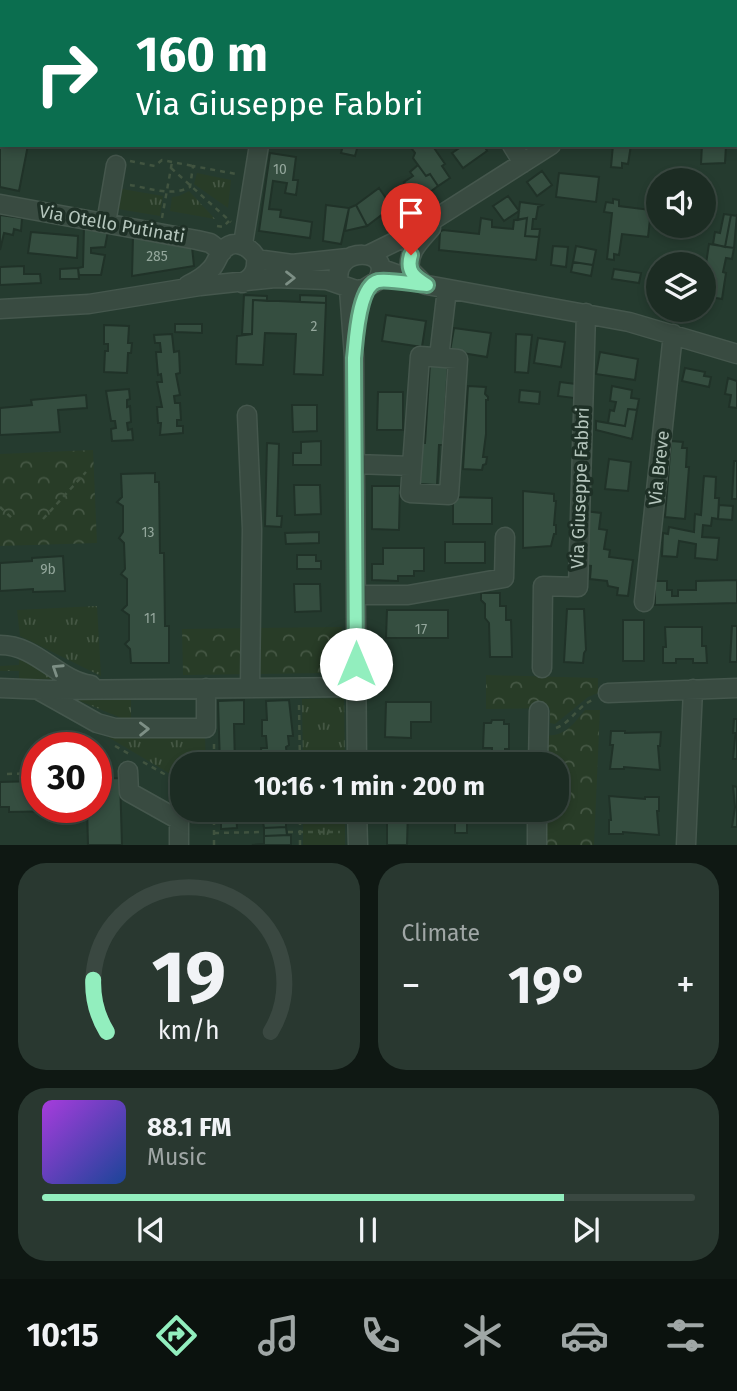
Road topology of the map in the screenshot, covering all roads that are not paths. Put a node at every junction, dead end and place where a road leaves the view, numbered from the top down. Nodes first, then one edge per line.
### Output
1 (259, 147) edge
2 (513, 147) edge
3 (548, 147) edge
4 (120, 162) road end
5 (523, 163) junction
6 (0, 204) edge
7 (442, 215) junction
8 (106, 223) junction
9 (243, 244) junction
10 (220, 255) junction
11 (348, 258) junction
12 (256, 259) junction
13 (375, 271) junction
14 (237, 283) junction
15 (344, 285) junction
16 (427, 285) junction
17 (182, 289) junction
18 (447, 289) junction
19 (0, 309) edge
20 (586, 313) junction
21 (673, 334) junction
22 (737, 354) edge
23 (439, 357) junction
24 (354, 358) junction
25 (247, 415) dead end
26 (355, 464) junction
27 (412, 466) junction
28 (505, 537) dead end
29 (356, 595) junction
30 (644, 602) dead end
31 (0, 645) edge
32 (542, 668) dead end
33 (356, 687) junction
34 (0, 688) edge
35 (206, 688) junction
36 (250, 688) junction
37 (737, 688) edge
38 (37, 689) junction
39 (116, 689) junction
40 (692, 690) junction
41 (608, 693) road end
42 (539, 711) dead end
43 (357, 752) edge
44 (538, 752) edge
45 (128, 771) dead end
46 (537, 822) edge
47 (179, 845) edge
48 (537, 845) edge
49 (686, 845) edge

1 - 9 street
2 - 5 street
3 - 5 street
4 - 8 street
5 - 7 street
6 - 8 street, Via Otello Putinati
7 - 13 street
7 - 16 street
8 - 10 street, Via Otello Putinati
9 - 10 street
9 - 12 street
10 - 14 street
10 - 17 street
11 - 12 street
11 - 13 street
11 - 15 street
12 - 14 street
13 - 15 street
13 - 16 street
13 - 24 street
14 -> 15 street
14 - 17 street
15 - 24 street
16 - 18 street
17 - 19 street
18 - 20 street
18 - 23 street
20 - 21 street
20 - 32 street, Via Giuseppe Fabbri
21 - 22 street
21 - 30 street, Via Breve
23 - 27 street
23 - 27 street
24 - 26 street
25 - 36 street
26 - 27 street
26 - 29 street
28 - 29 street
29 - 33 street
39 -> 31 street
33 - 36 street
33 - 43 street
34 - 38 street
35 - 36 street
38 -> 35 street
35 - 39 street
37 - 40 street
38 - 39 street
40 - 41 street
40 - 49 street
42 - 44 street
45 - 47 street
46 - 48 street

